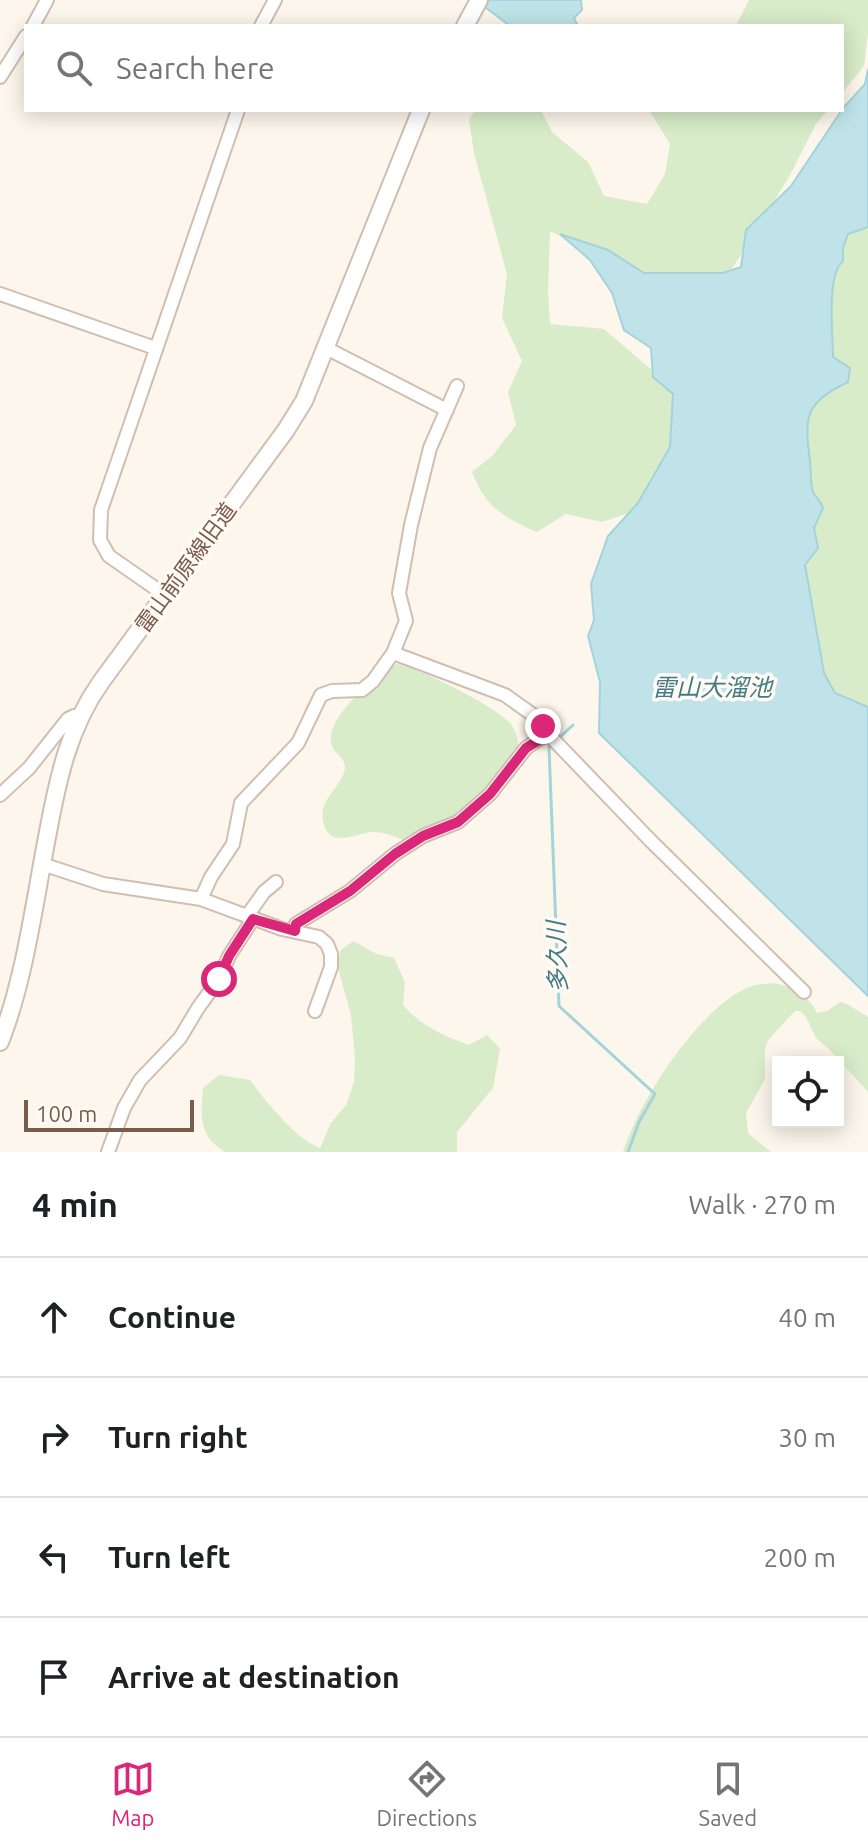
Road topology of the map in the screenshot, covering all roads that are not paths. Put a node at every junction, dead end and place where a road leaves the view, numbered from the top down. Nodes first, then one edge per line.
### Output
1 (47, 0) edge
2 (275, 0) edge
3 (479, 0) edge
4 (34, 24) edge
5 (262, 24) edge
6 (466, 24) edge
7 (24, 39) edge
8 (0, 77) edge
9 (237, 112) edge
10 (420, 112) edge
11 (0, 294) edge
12 (155, 348) junction
13 (326, 348) junction
14 (457, 386) dead end
15 (447, 410) junction
16 (165, 595) junction
17 (393, 653) junction
18 (79, 719) junction
19 (551, 739) junction
20 (0, 795) edge
21 (42, 864) junction
22 (276, 882) dead end
23 (201, 899) junction
24 (250, 918) junction
25 (295, 931) junction
26 (804, 992) dead end
27 (315, 1011) dead end
28 (0, 1042) edge
29 (108, 1152) edge

1 - 4 street
2 - 5 street
3 - 6 street
7 - 8 street
9 - 12 street
10 - 13 street, 雷山前原線旧道
11 - 12 street
12 - 16 street
13 - 15 street
13 - 16 street, 雷山前原線旧道
14 - 15 street
15 - 17 street
16 - 18 street, 雷山前原線旧道
17 - 19 street
17 - 23 street
18 - 20 street
18 - 21 street, 雷山前原線旧道
19 - 25 street
19 - 26 street
21 - 23 street
21 - 28 street, 雷山前原線旧道
22 - 24 street
23 - 24 street
24 - 25 street
24 - 29 street
25 - 27 street

